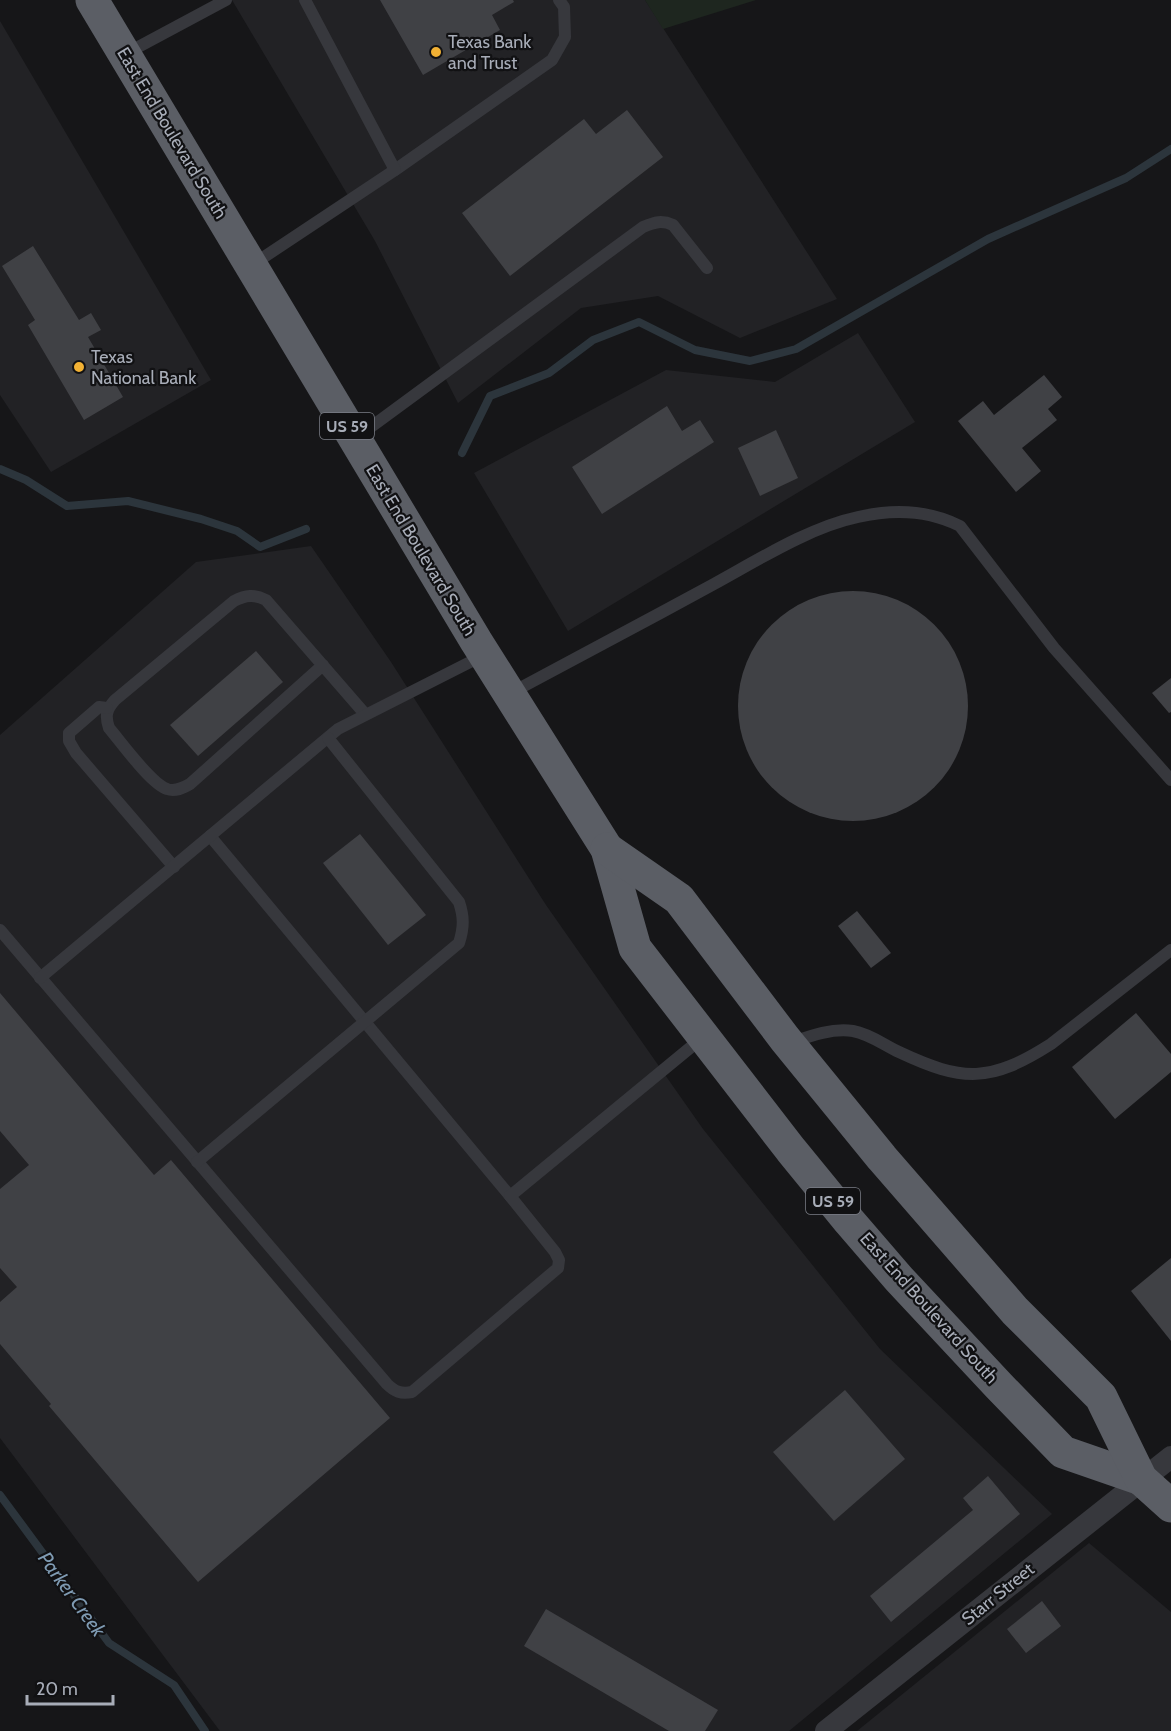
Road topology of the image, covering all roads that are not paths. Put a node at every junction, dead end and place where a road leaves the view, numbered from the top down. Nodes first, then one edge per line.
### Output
1 (92, 0) edge
2 (226, 0) edge
3 (305, 0) edge
4 (559, 0) edge
5 (125, 54) junction
6 (395, 170) junction
7 (251, 266) junction
8 (707, 268) dead end
9 (355, 439) junction
10 (485, 655) junction
11 (323, 665) junction
12 (509, 694) junction
13 (108, 708) junction
14 (365, 714) junction
15 (328, 738) junction
16 (1171, 780) edge
17 (210, 836) junction
18 (607, 849) junction
19 (174, 867) junction
20 (0, 930) edge
21 (1171, 951) edge
22 (40, 978) junction
23 (365, 1022) junction
24 (703, 1038) junction
25 (789, 1043) junction
26 (197, 1162) junction
27 (510, 1196) junction
28 (1171, 1457) edge
29 (1141, 1479) junction
30 (1171, 1506) edge
31 (826, 1731) edge

1 - 5 highway, East End Boulevard South / US 59
2 - 5 lane
3 - 6 lane
4 - 6 lane
5 - 7 highway, East End Boulevard South / US 59
6 - 7 lane
7 - 9 highway, East End Boulevard South / US 59
8 - 9 lane
9 - 10 highway, East End Boulevard South / US 59
10 - 12 highway, East End Boulevard South / US 59
10 - 14 lane
11 - 13 lane
11 - 13 lane
11 - 14 lane
12 - 16 lane
12 - 18 highway, East End Boulevard South / US 59
13 - 19 lane
14 - 15 lane
15 - 17 lane
15 - 23 lane
17 - 19 lane
17 - 23 lane
18 - 24 highway, East End Boulevard South / US 59
18 - 25 highway, East End Boulevard South / US 59
19 - 22 lane
20 - 22 lane
21 - 25 lane
22 - 26 lane
23 - 26 lane
23 - 27 lane
24 - 27 lane
24 - 29 highway, East End Boulevard South / US 59
25 - 29 highway, East End Boulevard South / US 59
26 - 27 lane
28 - 29 street, Starr Street
29 - 30 highway, East End Boulevard South / US 59
29 - 31 street, Starr Street

